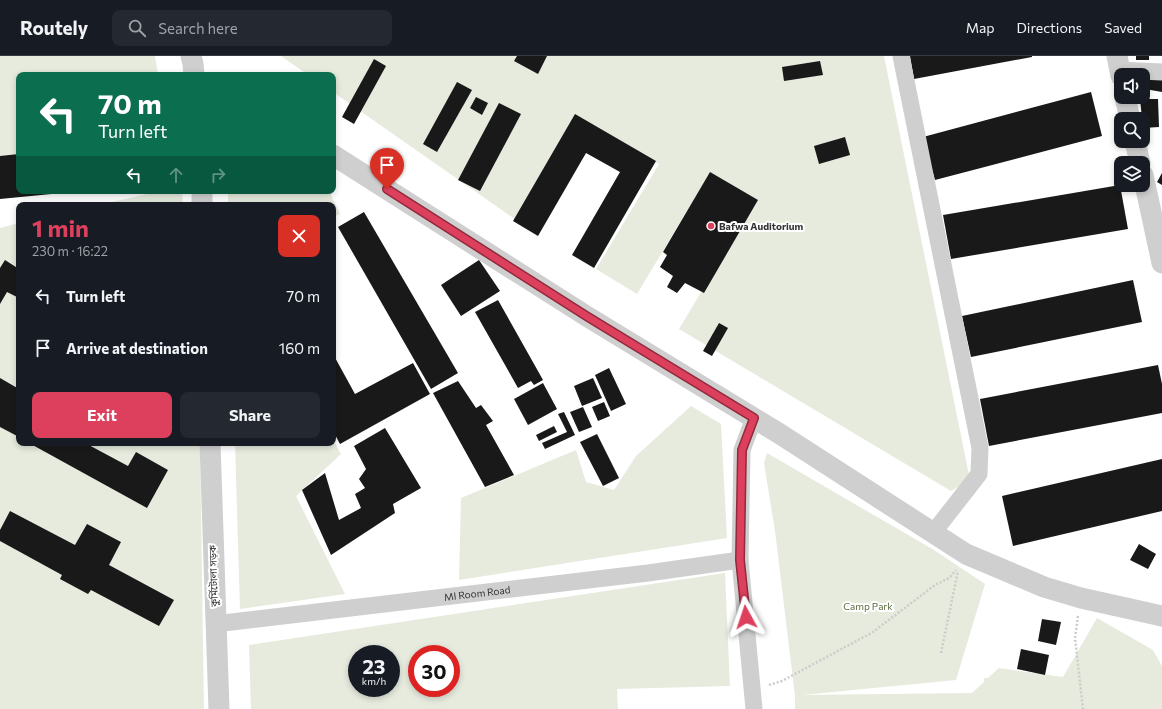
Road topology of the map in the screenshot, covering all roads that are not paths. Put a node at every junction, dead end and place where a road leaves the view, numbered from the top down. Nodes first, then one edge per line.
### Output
1 (901, 56) edge
2 (1119, 67) edge
3 (1162, 72) edge
4 (336, 157) edge
5 (1147, 192) edge
6 (1162, 263) edge
7 (754, 418) junction
8 (210, 446) edge
9 (933, 533) junction
10 (740, 560) junction
11 (1162, 616) edge
12 (215, 624) junction
13 (219, 709) edge
14 (754, 709) edge

1 - 9 street
2 - 3 street
4 - 7 street
5 - 6 street
7 - 9 street
7 - 10 street
8 - 12 street, কুর্মিটোলা সড়ক
9 - 11 street
10 - 12 street, MI Room Road
10 - 14 street
12 - 13 street, কুর্মিটোলা সড়ক

